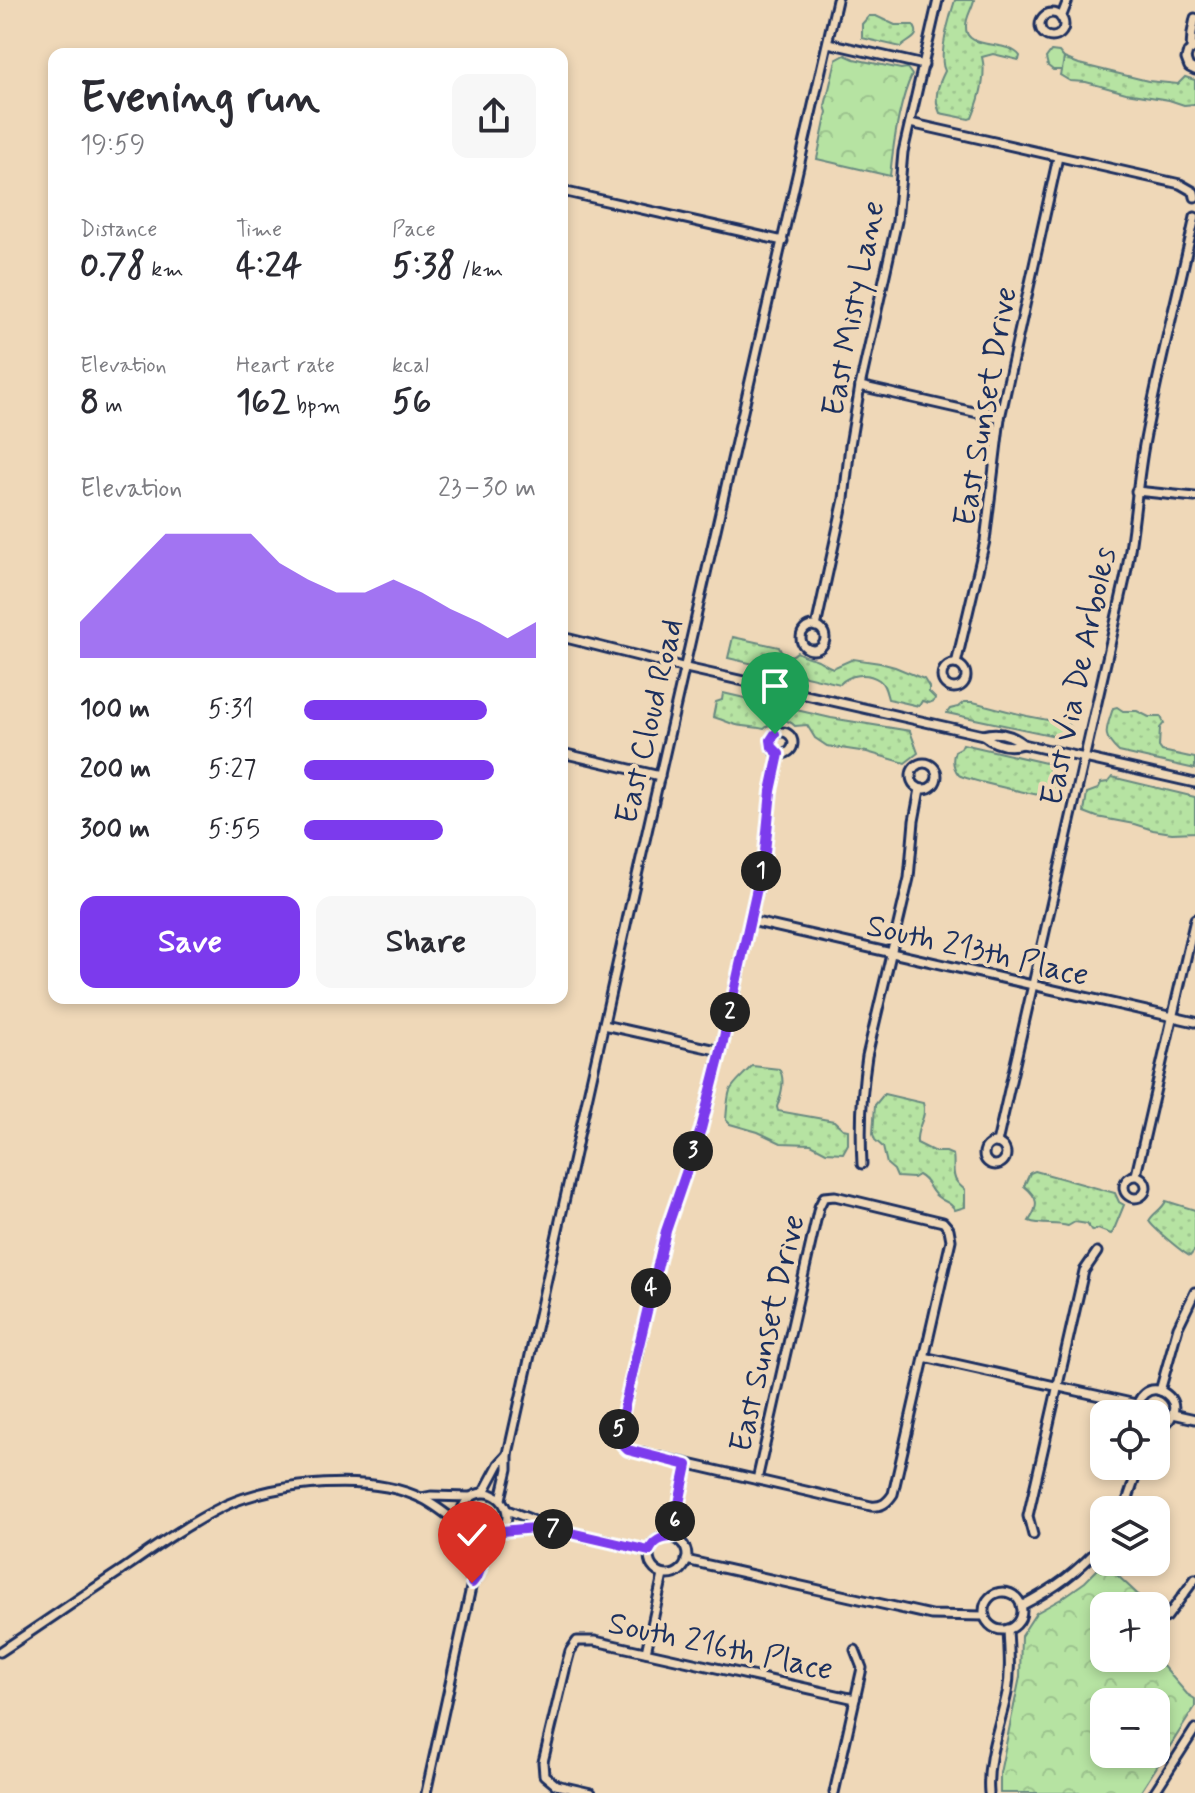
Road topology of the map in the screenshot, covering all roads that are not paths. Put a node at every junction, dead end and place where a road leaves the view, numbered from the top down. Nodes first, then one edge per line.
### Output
1 (837, 0) edge
2 (938, 0) edge
3 (1068, 0) edge
4 (1061, 18) dead end
5 (1195, 18) edge
6 (828, 43) junction
7 (1193, 48) edge
8 (924, 65) junction
9 (1195, 70) edge
10 (910, 123) junction
11 (1058, 157) junction
12 (568, 192) edge
13 (1194, 194) edge
14 (1195, 217) edge
15 (783, 241) junction
16 (860, 386) junction
17 (1000, 418) junction
18 (1136, 491) junction
19 (1195, 497) edge
20 (816, 627) dead end
21 (568, 638) edge
22 (956, 664) dead end
23 (686, 668) junction
24 (568, 754) edge
25 (779, 754) dead end
26 (1085, 758) junction
27 (660, 776) junction
28 (1195, 783) edge
29 (920, 789) dead end
30 (1195, 919) edge
31 (751, 921) junction
32 (892, 954) junction
33 (1032, 986) junction
34 (1173, 1017) junction
35 (1195, 1022) edge
36 (604, 1025) junction
37 (721, 1051) junction
38 (997, 1143) dead end
39 (862, 1164) dead end
40 (1136, 1175) dead end
41 (1097, 1252) dead end
42 (1195, 1292) edge
43 (924, 1357) junction
44 (1057, 1387) junction
45 (1160, 1391) junction
46 (1117, 1400) edge
47 (1139, 1400) edge
48 (1173, 1414) junction
49 (1195, 1419) edge
50 (1170, 1420) edge
51 (508, 1454) junction
52 (687, 1465) junction
53 (757, 1480) junction
54 (484, 1492) junction
55 (469, 1497) junction
56 (421, 1498) junction
57 (501, 1499) junction
58 (507, 1510) junction
59 (463, 1527) junction
60 (545, 1527) junction
61 (502, 1531) junction
62 (471, 1535) junction
63 (1033, 1535) dead end
64 (672, 1537) junction
65 (492, 1538) junction
66 (649, 1551) junction
67 (1090, 1558) edge
68 (686, 1560) junction
69 (663, 1575) junction
70 (1195, 1579) edge
71 (472, 1583) junction
72 (1021, 1606) junction
73 (1170, 1613) edge
74 (985, 1616) junction
75 (1008, 1629) junction
76 (855, 1650) dead end
77 (0, 1652) edge
78 (646, 1652) junction
79 (855, 1699) junction
80 (1195, 1729) edge
81 (426, 1793) edge
82 (591, 1793) edge
83 (834, 1793) edge
84 (989, 1793) edge
85 (1154, 1793) edge

1 - 6 street, East Cloud Road
2 - 8 street, East Misty Lane
3 - 4 street
5 - 7 street
6 - 8 street
6 - 15 street, East Cloud Road
7 - 9 street
8 - 10 street, East Misty Lane
10 - 11 street
10 - 16 street, East Misty Lane
11 - 13 street
11 - 17 street, East Sunset Drive
12 - 15 street
14 - 18 street, East Via De Arboles
15 - 23 street, East Cloud Road
16 - 17 street
16 - 20 street, East Misty Lane
17 - 22 street, East Sunset Drive
18 - 19 street
18 - 26 street, East Via De Arboles
21 - 23 street
23 - 26 street
23 - 27 street, East Cloud Road
24 - 27 street
25 - 31 street
26 - 28 street
26 - 33 street, East Via De Arboles
27 - 36 street, East Cloud Road
29 - 32 street
30 - 34 street
31 - 32 street, South 213th Place
31 - 37 street
32 - 33 street, South 213th Place
32 - 39 street
33 - 34 street, South 213th Place
33 - 38 street, East Via De Arboles
34 - 35 street, South 213th Place
34 - 40 street
36 - 37 street
36 - 51 street, East Cloud Road
37 - 52 street
41 - 44 street
42 - 45 street
43 - 44 street
43 - 53 street
43 - 53 street, East Sunset Drive
44 - 46 street
44 - 63 street
45 - 47 street
45 - 48 street
48 - 49 street
48 - 50 street
51 - 54 street, East Cloud Road
51 - 57 street, East Cloud Road
52 - 53 street
52 - 64 street
54 - 55 street
54 - 57 street
55 - 56 street
55 - 59 street
56 - 59 street
56 - 77 street
57 - 58 street
58 - 60 street
58 - 61 street
59 - 62 street
60 - 61 street
60 - 66 street
61 - 65 street
62 - 65 street
62 - 71 street
64 - 66 street
64 - 68 street
65 - 71 street
66 - 69 street
67 - 72 street
68 - 69 street
68 - 74 street
69 - 78 street
70 - 73 street
71 - 81 street
72 - 74 street
72 - 75 street
74 - 75 street
75 - 84 street
76 - 79 street
78 - 79 street, South 216th Place
78 - 82 street, South 216th Place
79 - 83 street
80 - 85 street

